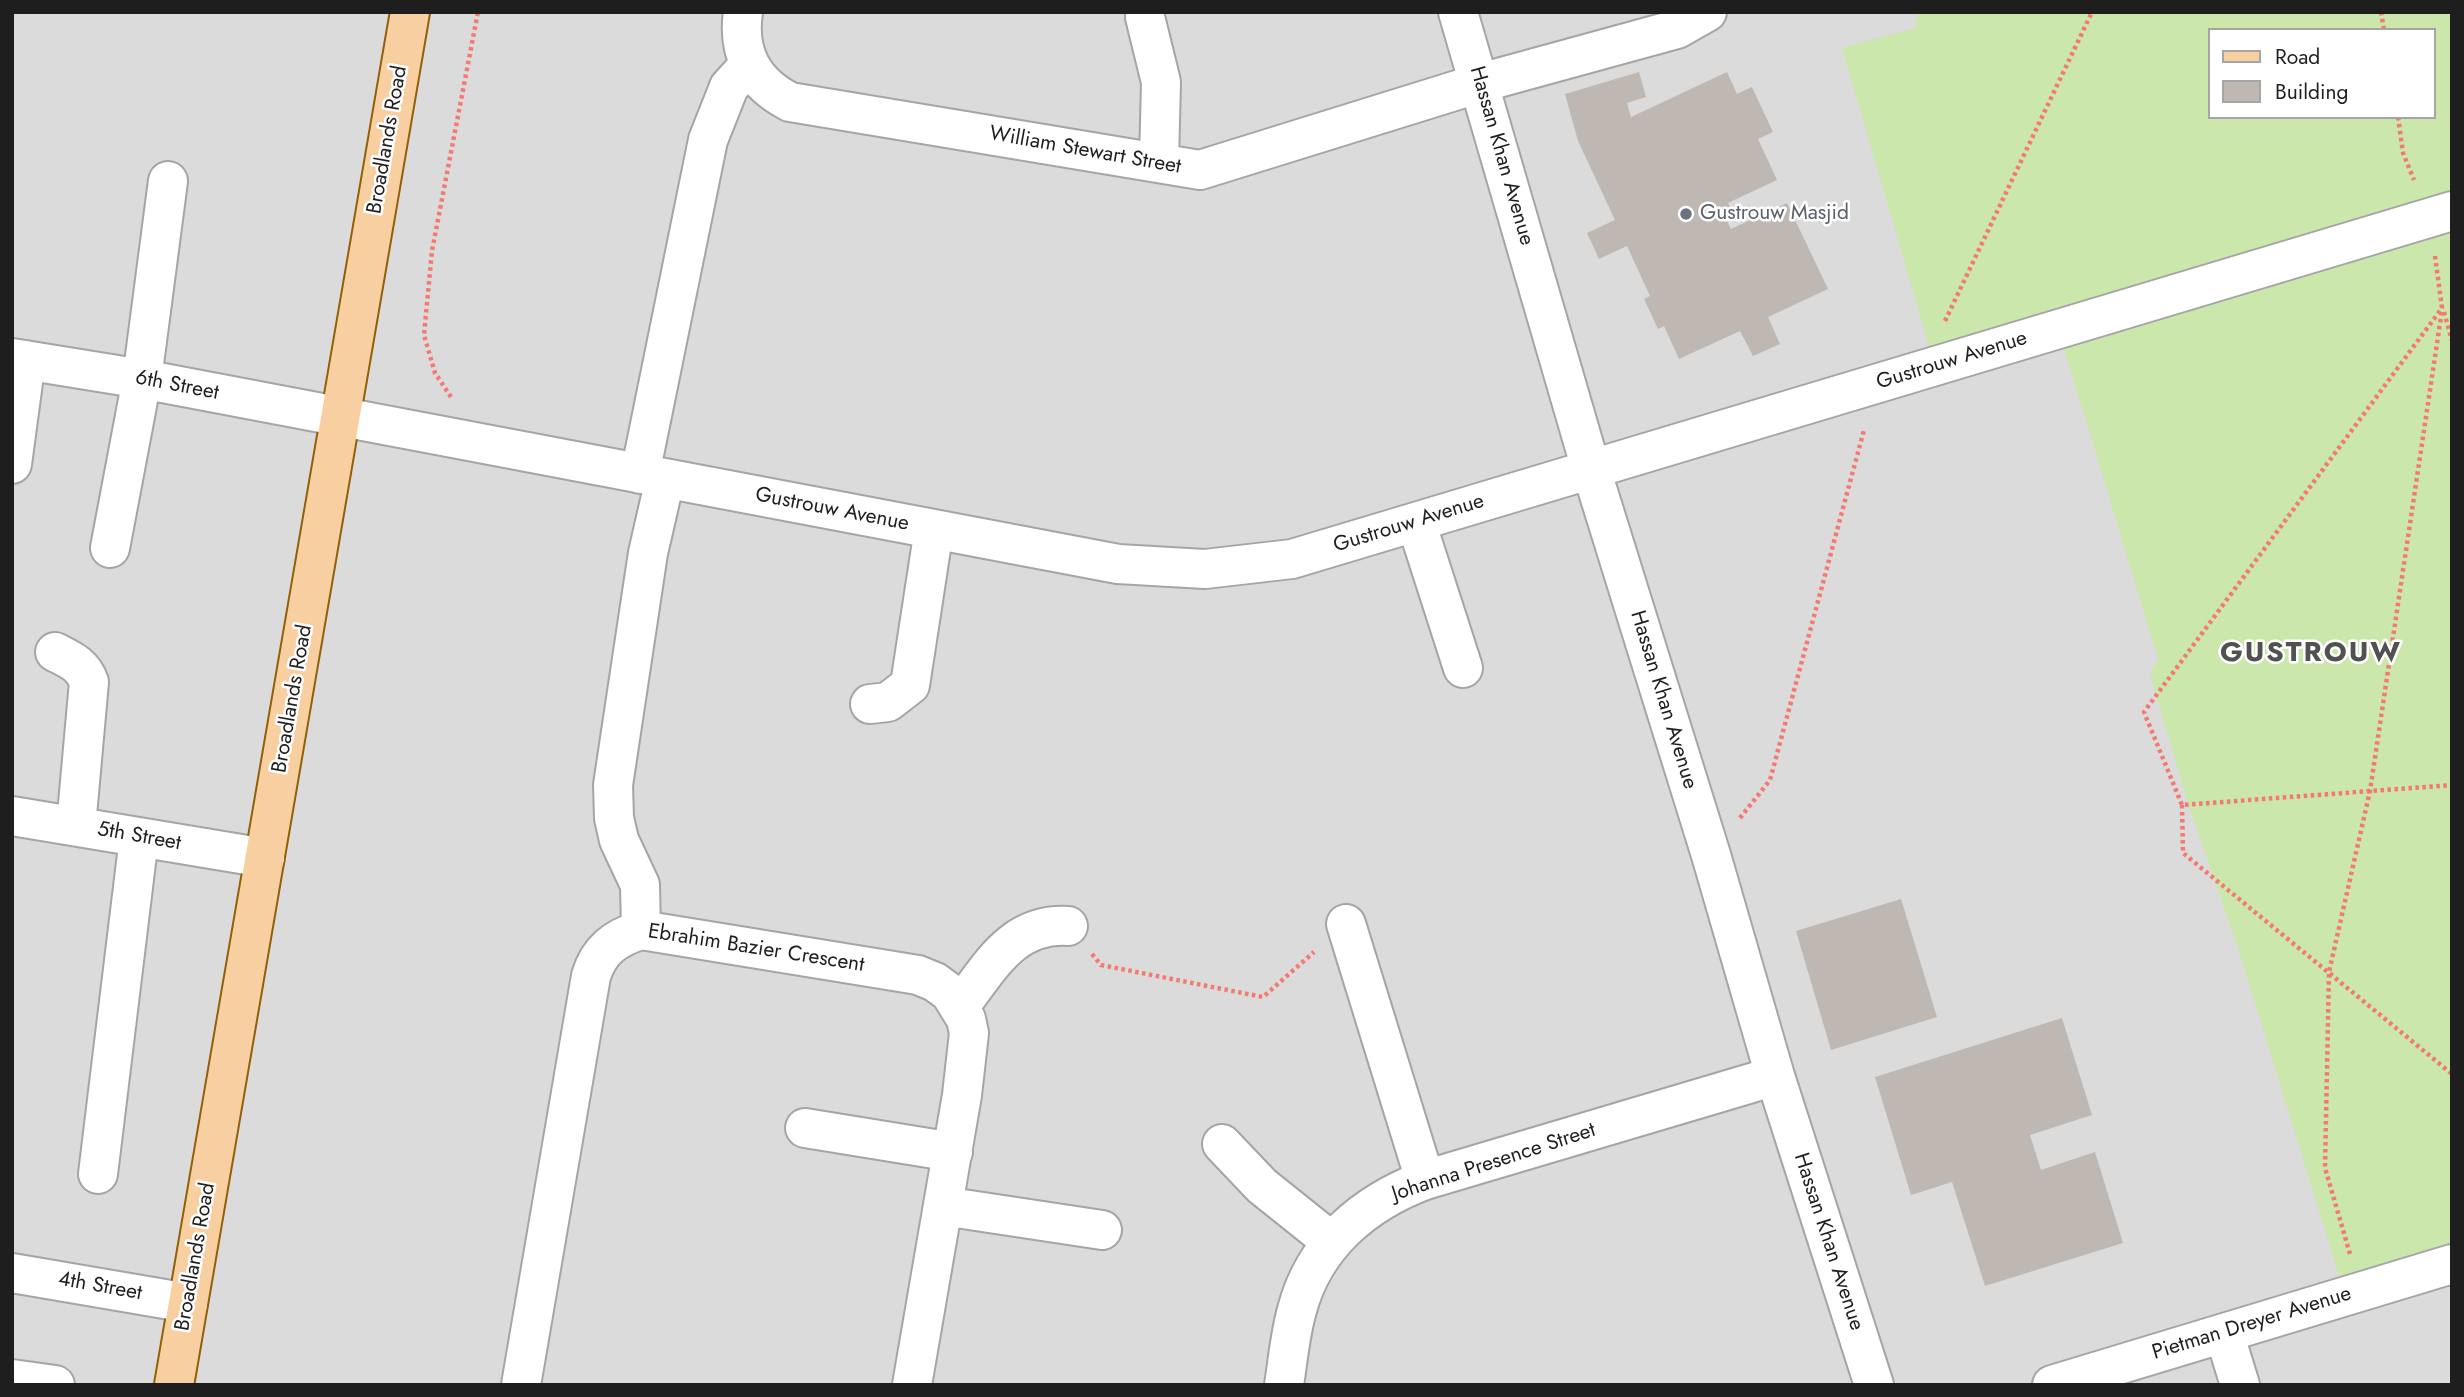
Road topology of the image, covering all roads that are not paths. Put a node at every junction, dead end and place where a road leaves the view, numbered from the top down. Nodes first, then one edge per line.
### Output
1 (410, 12) edge
2 (743, 12) edge
3 (1458, 12) edge
4 (1707, 12) edge
5 (1144, 17) dead end
6 (749, 65) junction
7 (1480, 83) junction
8 (1159, 162) junction
9 (168, 181) dead end
10 (2441, 214) edge
11 (19, 359) edge
12 (142, 379) junction
13 (340, 418) junction
14 (12, 464) edge
15 (1591, 469) junction
16 (652, 477) junction
17 (1416, 522) junction
18 (933, 529) junction
19 (110, 548) dead end
20 (55, 652) dead end
21 (1463, 668) dead end
22 (870, 704) dead end
23 (12, 816) edge
24 (76, 827) junction
25 (139, 838) junction
26 (265, 858) junction
27 (1346, 923) road end
28 (1068, 926) road end
29 (641, 930) junction
30 (960, 1006) junction
31 (1775, 1076) junction
32 (805, 1128) dead end
33 (1222, 1144) dead end
34 (953, 1152) junction
35 (98, 1174) dead end
36 (1424, 1180) junction
37 (943, 1206) junction
38 (1102, 1230) dead end
39 (1332, 1242) junction
40 (2452, 1264) edge
41 (12, 1273) edge
42 (188, 1303) junction
43 (2224, 1333) junction
44 (12, 1379) edge
45 (55, 1385) edge
46 (174, 1385) edge
47 (522, 1385) edge
48 (912, 1385) edge
49 (1284, 1385) edge
50 (1874, 1385) edge
51 (2052, 1385) edge
52 (2240, 1385) edge

1 - 13 main road, Broadlands Road
2 - 6 street
3 - 7 street, Hassan Khan Avenue
4 - 7 street, William Stewart Street
5 - 8 street
6 - 8 street, William Stewart Street
6 - 16 street
7 - 8 street, William Stewart Street
7 - 15 street, Hassan Khan Avenue
9 - 12 street
10 - 15 street, Gustrouw Avenue
11 - 12 street, 6th Street
11 - 14 street
12 - 13 street, 6th Street
12 - 19 street
13 - 16 street, Gustrouw Avenue
13 - 26 main road, Broadlands Road
15 - 17 street, Gustrouw Avenue
15 - 31 street, Hassan Khan Avenue
16 - 18 street, Gustrouw Avenue
16 - 29 street
17 - 18 street, Gustrouw Avenue
17 - 21 street
18 - 22 street
20 - 24 street
23 - 24 street, 5th Street
24 - 25 street, 5th Street
25 - 26 street, 5th Street
25 - 35 street
26 - 42 main road, Broadlands Road
27 - 36 street
28 - 30 street
29 - 30 street, Ebrahim Bazier Crescent
29 - 47 street, Ebrahim Bazier Crescent
30 - 34 street
31 - 36 street, Johanna Presence Street
31 - 50 street, Hassan Khan Avenue
32 - 34 street
33 - 39 street
34 - 37 street
36 - 39 street, Johanna Presence Street
37 - 38 street
37 - 48 street
39 - 49 street, Johanna Presence Street
40 - 43 street, Pietman Dreyer Avenue
41 - 42 street, 4th Street
42 - 46 main road, Broadlands Road
43 - 51 street, Pietman Dreyer Avenue
43 - 52 street
44 - 45 street

